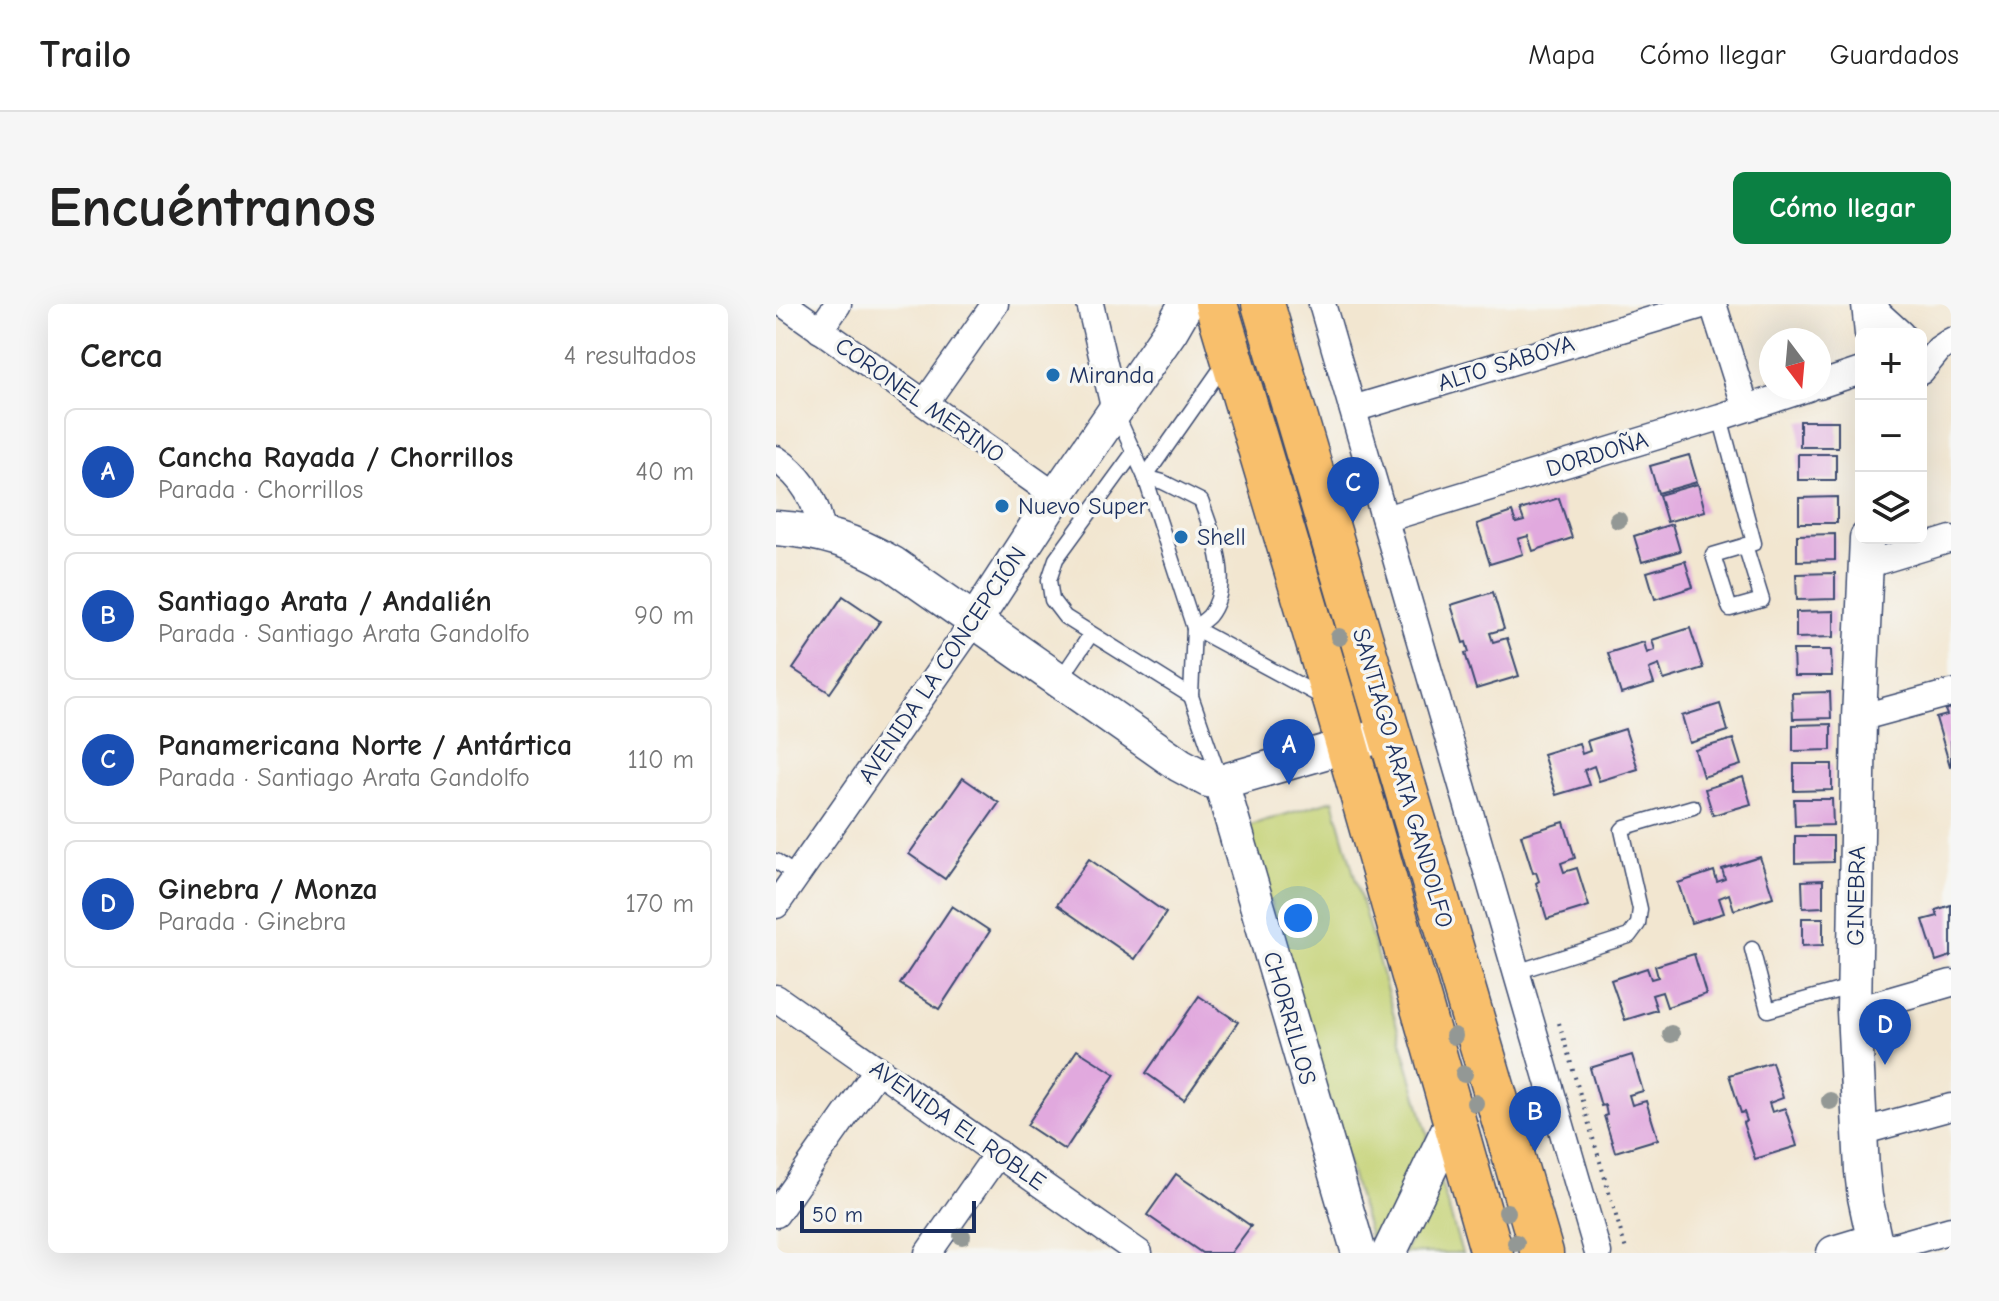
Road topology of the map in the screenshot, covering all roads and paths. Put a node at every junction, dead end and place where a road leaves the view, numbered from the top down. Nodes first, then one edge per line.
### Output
1 (784, 304) edge
2 (838, 304) edge
3 (995, 304) edge
4 (1090, 304) edge
5 (1186, 304) edge
6 (1216, 304) edge
7 (1263, 304) edge
8 (1705, 304) edge
9 (1713, 304) edge
10 (1872, 304) edge
11 (1325, 305) edge
12 (1872, 328) edge
13 (1894, 328) edge
14 (820, 330) junction
15 (1927, 339) edge
16 (1951, 340) edge
17 (1228, 347) junction
18 (1927, 364) edge
19 (1855, 373) edge
20 (1831, 381) edge
21 (1771, 400) edge
22 (925, 403) junction
23 (1746, 408) junction
24 (1353, 409) junction
25 (1115, 411) junction
26 (1720, 417) junction
27 (1134, 452) junction
28 (776, 459) edge
29 (1145, 477) junction
30 (1056, 496) junction
31 (1385, 519) junction
32 (776, 528) edge
33 (822, 533) junction
34 (1951, 539) edge
35 (1745, 545) junction
36 (1866, 551) edge
37 (974, 622) junction
38 (1194, 628) junction
39 (1091, 634) junction
40 (1060, 681) junction
41 (1951, 693) edge
42 (1191, 696) junction
43 (1335, 703) junction
44 (1859, 718) junction
45 (1390, 733) junction
46 (1348, 747) junction
47 (1221, 782) junction
48 (1693, 807) dead end
49 (786, 868) edge
50 (776, 905) edge
51 (1752, 949) dead end
52 (1516, 972) junction
53 (1951, 983) edge
54 (776, 998) edge
55 (1854, 999) junction
56 (1559, 1023) dead end
57 (878, 1069) junction
58 (1951, 1107) edge
59 (1454, 1118) junction
60 (1860, 1132) junction
61 (998, 1153) junction
62 (776, 1214) edge
63 (1951, 1230) edge
64 (1124, 1249) edge
65 (1876, 1249) edge
66 (928, 1253) edge
67 (1359, 1253) edge
68 (1389, 1253) edge
69 (1492, 1253) edge
70 (1542, 1253) edge
71 (1598, 1253) edge
72 (1627, 1253) edge
73 (1834, 1253) edge

1 - 14 street, CORONEL MERINO
2 - 14 street
3 - 22 street
4 - 25 street
5 - 25 street, AVENIDA LA CONCEPCIÓN
6 - 17 main road, SANTIAGO ARATA GANDOLFO
7 - 45 main road, SANTIAGO ARATA GANDOLFO
8 - 24 street, ALTO SABOYA
9 - 23 street
10 - 12 street
10 - 13 street
11 - 24 street
14 - 22 street, CORONEL MERINO
15 - 16 street
16 - 18 street
17 - 29 lane
17 - 43 main road, SANTIAGO ARATA GANDOLFO
19 - 20 street
21 - 23 street, DORDOÑA
22 - 30 street, CORONEL MERINO
23 - 26 street, DORDOÑA
24 - 31 street
25 - 27 lane
25 - 30 street, AVENIDA LA CONCEPCIÓN
26 - 31 street, DORDOÑA
26 - 35 lane
27 - 29 lane
27 - 39 lane
28 - 33 street
29 - 38 lane
29 - 38 lane
30 - 37 street, AVENIDA LA CONCEPCIÓN
31 - 52 street
32 - 33 street
33 - 37 street
34 - 36 street
35 - 35 lane
36 - 44 street, GINEBRA
37 - 40 street
37 - 49 street, AVENIDA LA CONCEPCIÓN
38 - 42 lane
38 - 43 lane
39 - 40 lane
39 - 42 lane
40 - 47 street
41 - 44 street
42 - 47 lane
43 - 46 main road, SANTIAGO ARATA GANDOLFO
44 - 55 street, GINEBRA
45 - 46 street
45 - 70 main road, SANTIAGO ARATA GANDOLFO
46 - 47 street
46 - 59 main road, SANTIAGO ARATA GANDOLFO
47 - 67 street, CHORRILLOS
48 - 52 lane
49 - 50 street, AVENIDA LA CONCEPCIÓN
51 - 55 lane
52 - 71 street
53 - 55 street
54 - 57 street, AVENIDA EL ROBLE
55 - 60 street, GINEBRA
56 - 72 path
57 - 61 street, AVENIDA EL ROBLE
57 - 62 street
58 - 60 street
59 - 68 street
59 - 69 main road, SANTIAGO ARATA GANDOLFO
60 - 65 street, GINEBRA
61 - 64 street, AVENIDA EL ROBLE
61 - 66 street
63 - 65 street
65 - 73 street

